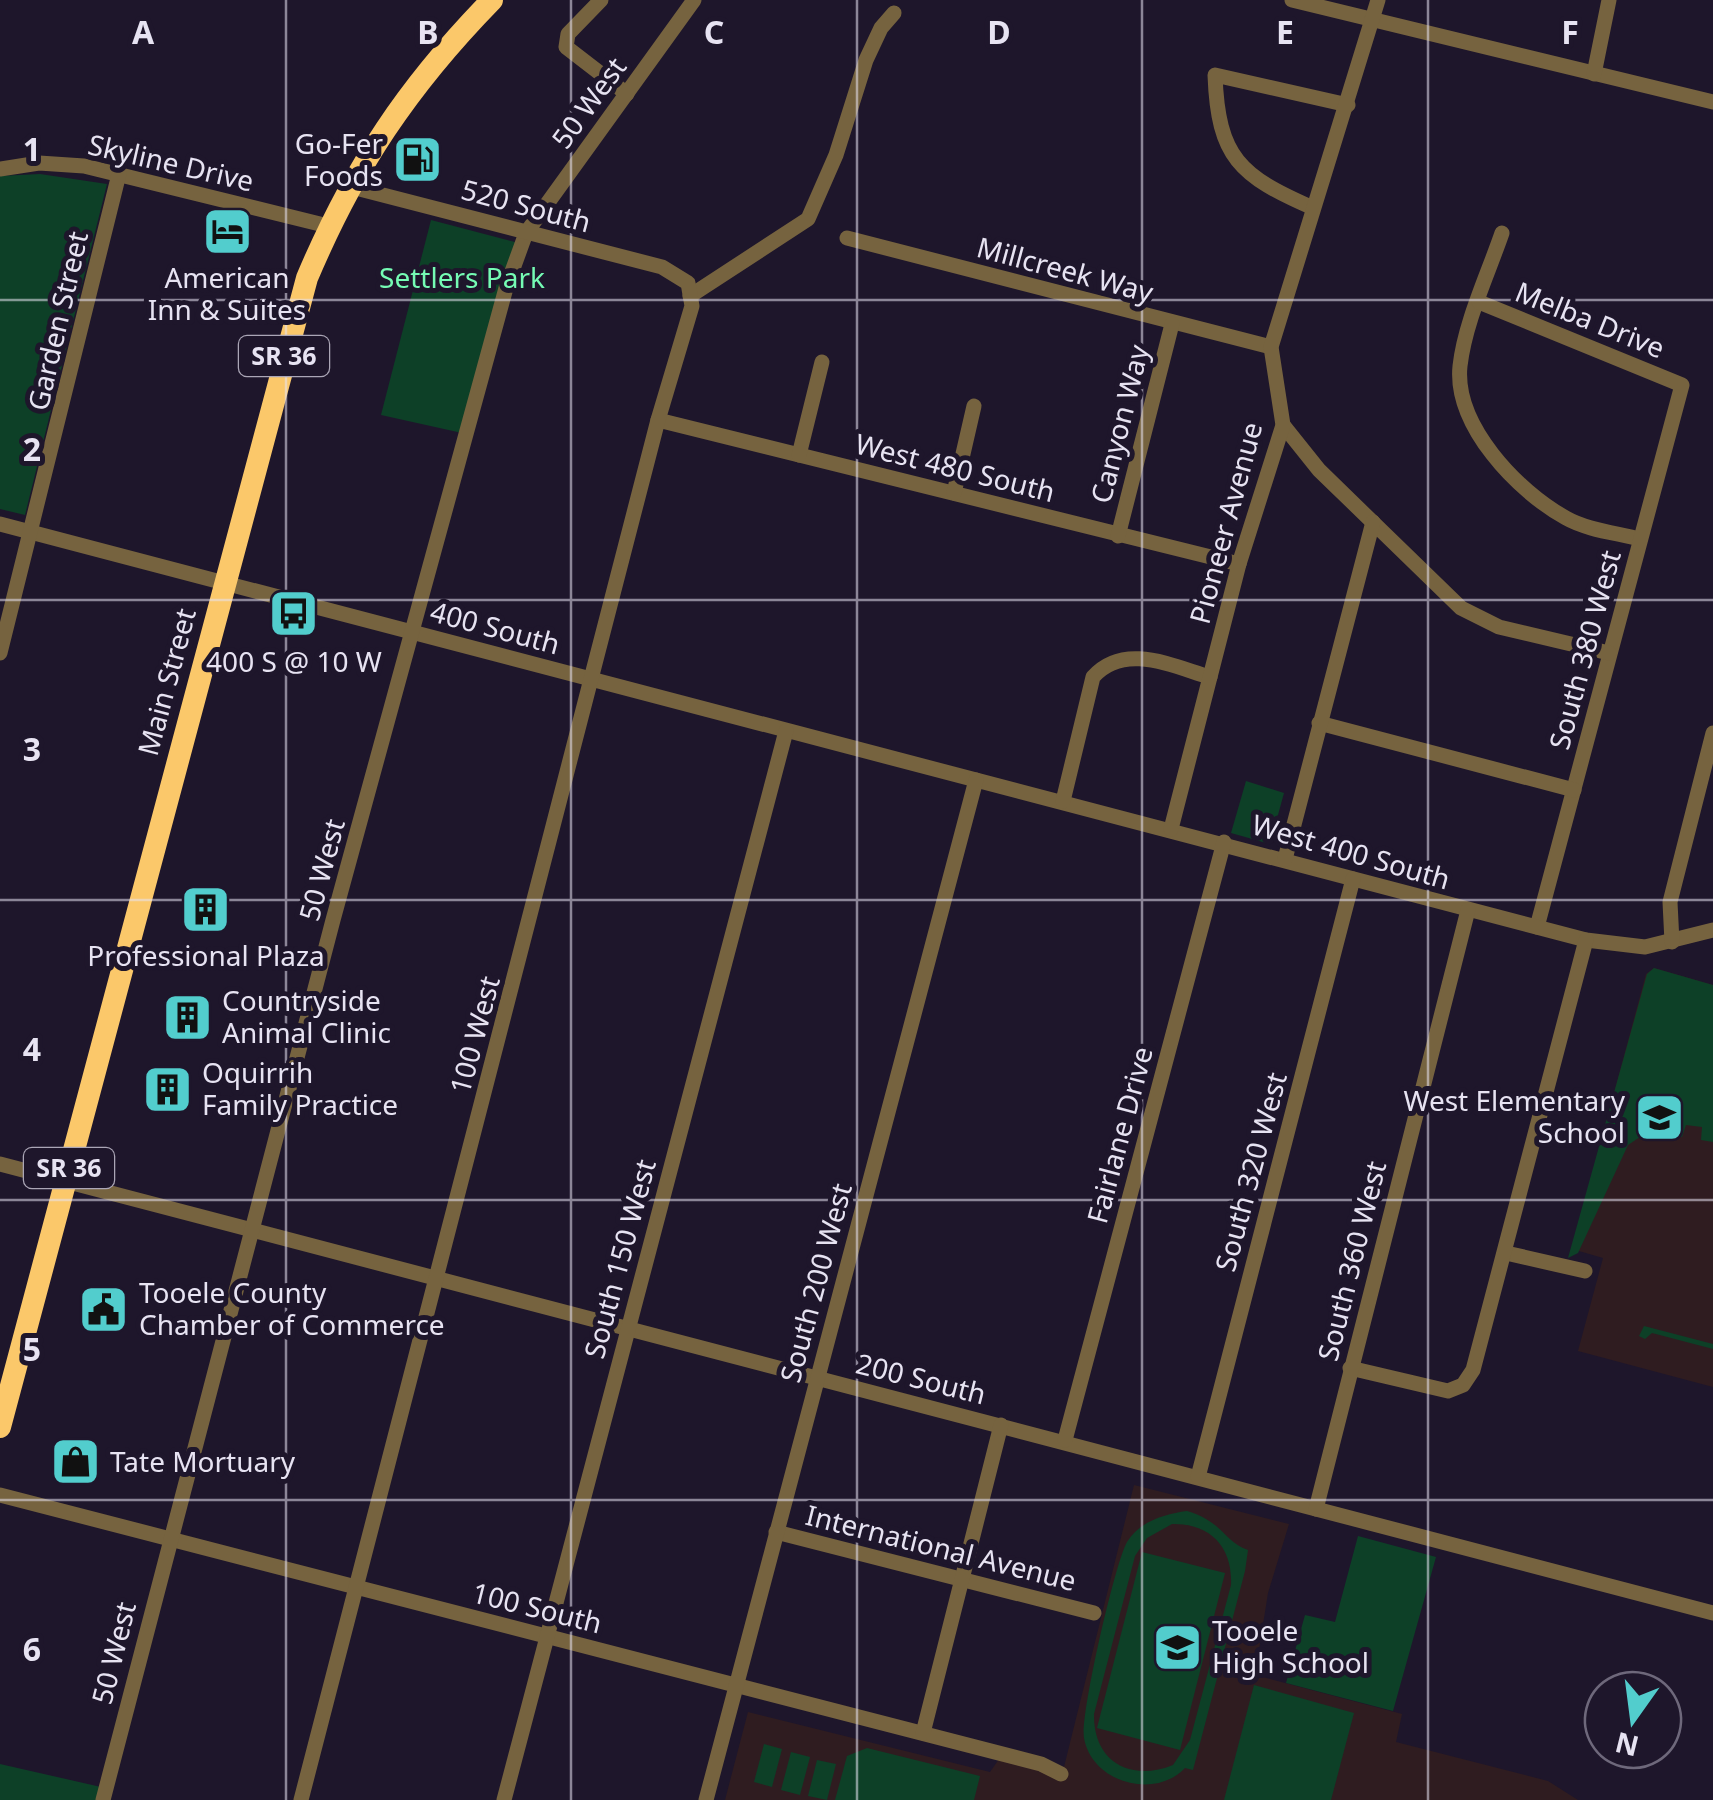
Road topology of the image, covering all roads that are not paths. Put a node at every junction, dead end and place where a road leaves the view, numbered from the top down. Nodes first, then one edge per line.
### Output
1 (492, 0) edge
2 (602, 0) edge
3 (694, 0) edge
4 (1292, 0) edge
5 (1378, 0) edge
6 (1609, 0) edge
7 (894, 13) dead end
8 (1373, 21) junction
9 (1594, 74) junction
10 (627, 94) junction
11 (1713, 102) edge
12 (1348, 105) junction
13 (0, 169) edge
14 (119, 174) junction
15 (348, 186) junction
16 (1314, 208) junction
17 (328, 226) junction
18 (526, 233) junction
19 (1502, 233) dead end
20 (847, 238) dead end
21 (689, 289) junction
22 (1479, 302) junction
23 (1172, 324) junction
24 (1271, 347) junction
25 (822, 362) dead end
26 (1682, 386) joint
27 (974, 406) dead end
28 (658, 420) junction
29 (1282, 426) junction
30 (798, 455) junction
31 (954, 493) junction
32 (1373, 522) junction
33 (0, 524) edge
34 (32, 532) junction
35 (1118, 536) junction
36 (1640, 540) junction
37 (1240, 564) junction
38 (225, 582) junction
39 (412, 632) junction
40 (0, 653) edge
41 (1609, 653) junction
42 (1210, 677) junction
43 (593, 680) junction
44 (1319, 723) junction
45 (786, 731) junction
46 (1713, 732) edge
47 (976, 780) junction
48 (1574, 790) junction
49 (1062, 801) junction
50 (1171, 829) junction
51 (1224, 842) junction
52 (1285, 859) junction
53 (1353, 879) junction
54 (1468, 910) junction
55 (1537, 927) junction
56 (1713, 930) edge
57 (1586, 940) junction
58 (1672, 942) junction
59 (0, 1164) edge
60 (65, 1182) junction
61 (254, 1231) junction
62 (1506, 1253) junction
63 (1585, 1271) dead end
64 (436, 1281) junction
65 (627, 1327) junction
66 (1350, 1368) junction
67 (817, 1378) junction
68 (1001, 1425) junction
69 (0, 1427) edge
70 (1064, 1440) junction
71 (1198, 1477) junction
72 (0, 1495) edge
73 (1316, 1509) junction
74 (776, 1532) junction
75 (170, 1540) junction
76 (961, 1577) junction
77 (355, 1586) junction
78 (1094, 1613) dead end
79 (1713, 1613) edge
80 (545, 1638) junction
81 (736, 1682) junction
82 (923, 1734) junction
83 (1061, 1774) dead end
84 (102, 1800) edge
85 (301, 1800) edge
86 (504, 1800) edge
87 (706, 1800) edge

1 - 15 highway, Main Street / SR 36
2 - 10 street
3 - 10 street, 50 West
4 - 8 street
5 - 8 street, Pioneer Avenue
6 - 9 street
7 - 21 street
8 - 9 street
8 - 12 street, Pioneer Avenue
9 - 11 street
10 - 18 street, 50 West
12 - 16 street, Pioneer Avenue
12 - 16 street
13 - 14 street, Skyline Drive
14 - 17 street, Skyline Drive
14 - 34 street, Garden Street
15 - 17 highway, Main Street / SR 36
15 - 18 street, 520 South
16 - 24 street, Pioneer Avenue
17 - 38 highway, Main Street / SR 36
18 - 21 street, 520 South
18 - 39 street, 50 West
19 - 22 street
20 - 23 street, Millcreek Way
21 - 28 street, 100 West
22 - 26 street, Melba Drive
22 - 36 street
23 - 24 street, Millcreek Way
23 - 35 street, Canyon Way
24 - 29 street, Pioneer Avenue
25 - 30 street
26 - 36 street, South 380 West
27 - 31 street
28 - 30 street, West 480 South
28 - 43 street, 100 West
29 - 32 street
29 - 37 street, Pioneer Avenue
30 - 31 street, West 480 South
31 - 35 street, West 480 South
32 - 41 street
32 - 44 street
33 - 34 street, 400 South
34 - 38 street, 400 South
34 - 40 street, Garden Street
35 - 37 street, West 480 South
36 - 41 street, South 380 West
37 - 42 street, Pioneer Avenue
38 - 39 street, 400 South
38 - 60 highway, Main Street / SR 36
39 - 43 street, 400 South
39 - 61 street, 50 West
41 - 48 street, South 380 West
42 - 49 street
42 - 50 street, Pioneer Avenue
43 - 45 street, 400 South
43 - 64 street, 100 West
44 - 48 street
44 - 52 street
45 - 47 street, 400 South
45 - 65 street, South 150 West
46 - 58 street
47 - 49 street, West 400 South
47 - 67 street, South 200 West
48 - 55 street, South 380 West
49 - 50 street, West 400 South
50 - 51 street, West 400 South
51 - 52 street, West 400 South
51 - 70 street, Fairlane Drive
52 - 53 street, West 400 South
53 - 54 street, West 400 South
53 - 71 street, South 320 West
54 - 55 street, West 400 South
54 - 66 street, South 360 West
55 - 57 street, West 400 South
56 - 58 street, West 400 South
57 - 58 street, West 400 South
57 - 62 street
59 - 60 street, 200 South
60 - 61 street, 200 South
60 - 69 highway, Main Street / SR 36
61 - 64 street, 200 South
61 - 75 street, 50 West
62 - 63 street
62 - 66 street
64 - 65 street, 200 South
64 - 77 street, 100 West
65 - 67 street, 200 South
65 - 80 street, South 150 West
66 - 73 street, South 360 West
67 - 68 street, 200 South
67 - 74 street, South 200 West
68 - 70 street, 200 South
68 - 76 street
70 - 71 street, 200 South
71 - 73 street, 200 South
72 - 75 street, 100 South
73 - 79 street, 200 South
74 - 76 street, International Avenue
74 - 81 street, South 200 West
75 - 77 street, 100 South
75 - 84 street, 50 West
76 - 78 street, International Avenue
76 - 82 street
77 - 80 street, 100 South
77 - 85 street, 100 West
80 - 81 street, 100 South
80 - 86 street, South 150 West
81 - 82 street, 100 South
81 - 87 street, South 200 West
82 - 83 street, 100 South

